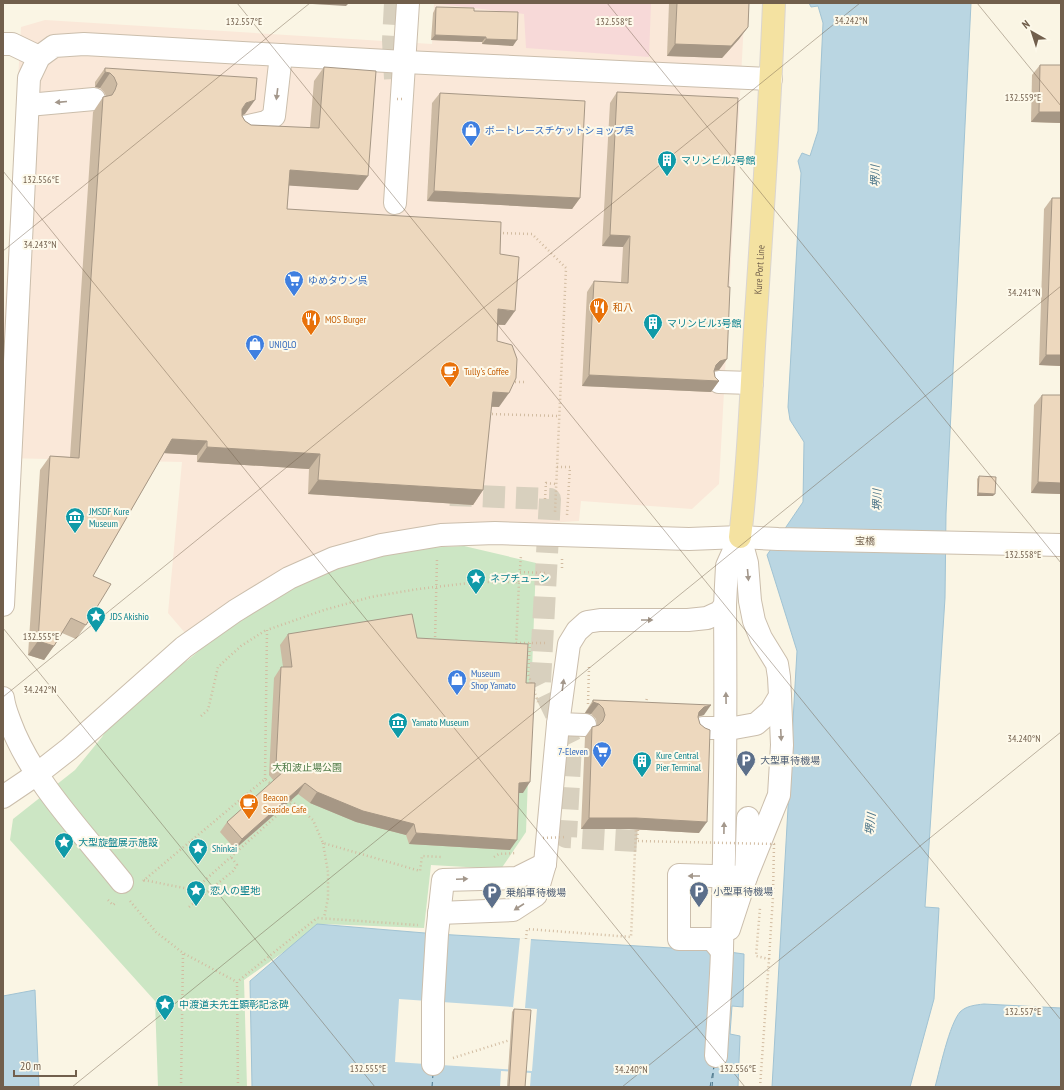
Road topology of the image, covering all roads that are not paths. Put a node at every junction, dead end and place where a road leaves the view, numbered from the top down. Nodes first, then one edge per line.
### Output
1 (408, 3) edge
2 (774, 3) edge
3 (3, 44) edge
4 (281, 55) junction
5 (39, 57) junction
6 (405, 62) junction
7 (771, 79) junction
8 (94, 99) dead end
9 (28, 105) junction
10 (244, 127) edge
11 (395, 203) dead end
12 (719, 382) edge
13 (752, 382) junction
14 (740, 536) junction
15 (1061, 545) edge
16 (3, 605) edge
17 (725, 605) junction
18 (780, 696) junction
19 (3, 698) edge
20 (587, 716) road end
21 (558, 724) junction
22 (703, 728) edge
23 (726, 728) junction
24 (37, 774) junction
25 (3, 797) edge
26 (748, 818) dead end
27 (545, 864) junction
28 (723, 876) junction
29 (746, 877) junction
30 (130, 888) road end
31 (438, 923) junction
32 (722, 952) junction
33 (716, 1056) dead end
34 (433, 1064) road end

1 - 6 street
2 - 7 main road, Kure Port Line
3 - 5 street
4 - 5 street
4 - 6 street
4 -> 10 street
5 - 9 street
6 - 7 street
6 - 11 street
7 - 13 main road, Kure Port Line
8 -> 9 street
9 - 16 street
12 - 13 street
13 - 14 main road, Kure Port Line
14 - 15 street, 宝橋
14 - 17 street
14 -> 18 street
14 - 24 street, 宝橋
21 -> 17 street
23 -> 17 street
18 - 23 street
18 -> 29 street
19 - 24 street
20 - 21 street
21 - 27 street
22 - 23 street
28 -> 23 street
24 - 25 street, 宝橋
24 - 30 street
26 - 29 street
27 -> 31 street
31 -> 27 street
28 - 29 street
28 - 32 street
28 -> 32 street
29 - 32 street
31 - 34 street
32 - 33 street

